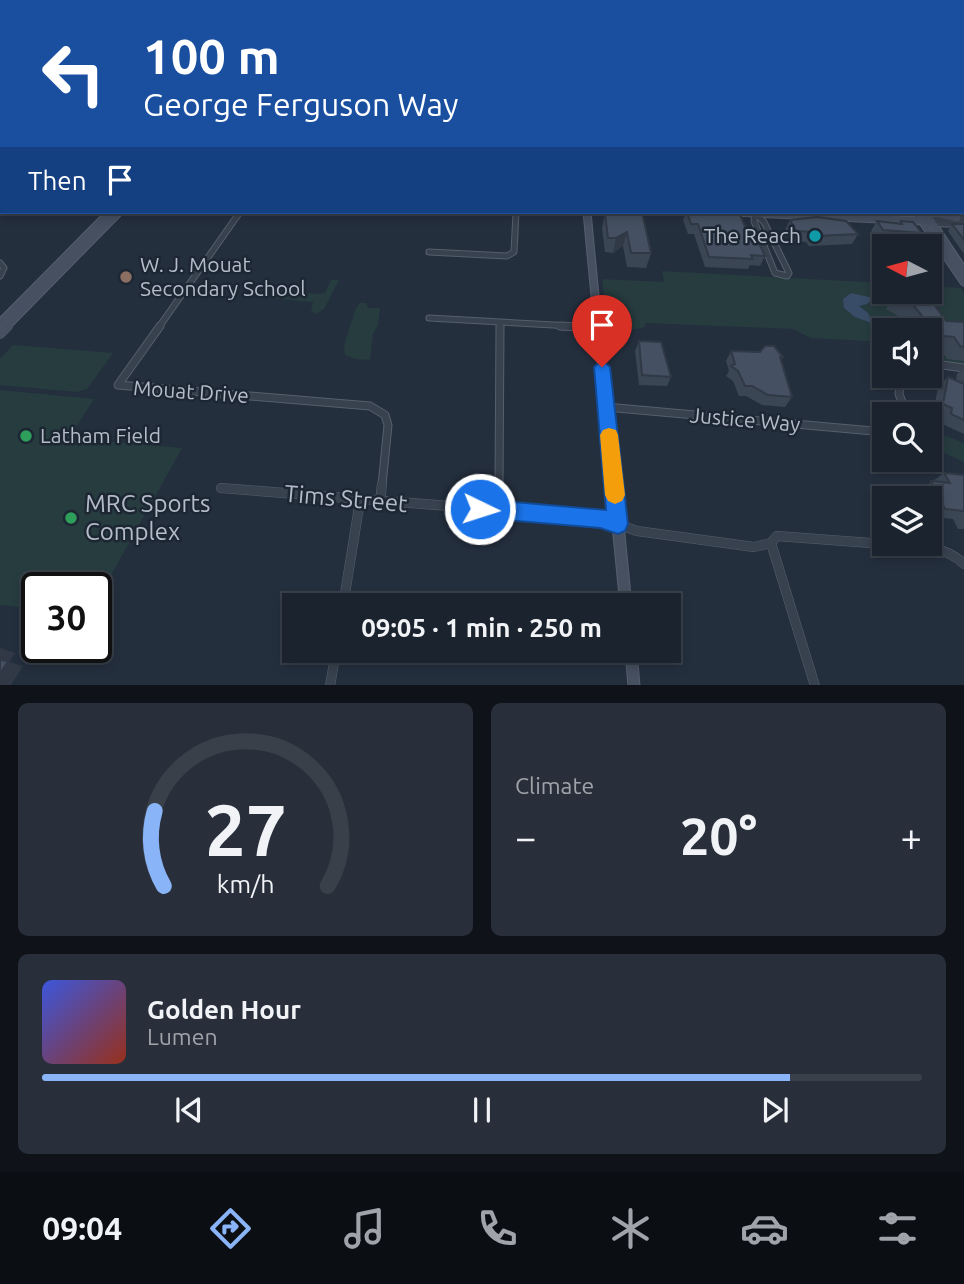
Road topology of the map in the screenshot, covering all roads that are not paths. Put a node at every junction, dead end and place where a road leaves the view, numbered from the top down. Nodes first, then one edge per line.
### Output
1 (108, 214) edge
2 (117, 214) edge
3 (239, 214) edge
4 (516, 214) edge
5 (587, 214) edge
6 (755, 214) edge
7 (757, 214) edge
8 (792, 214) edge
9 (902, 214) edge
10 (960, 218) edge
11 (886, 219) junction
12 (929, 219) edge
13 (964, 223) edge
14 (925, 234) edge
15 (429, 251) dead end
16 (942, 251) edge
17 (0, 263) edge
18 (964, 271) edge
19 (0, 276) edge
20 (964, 282) edge
21 (429, 318) dead end
22 (0, 323) edge
23 (500, 323) junction
24 (598, 328) junction
25 (0, 334) edge
26 (942, 365) edge
27 (964, 368) edge
28 (606, 407) junction
29 (872, 431) edge
30 (221, 488) dead end
31 (360, 500) junction
32 (380, 502) junction
33 (499, 510) junction
34 (618, 524) junction
35 (771, 543) junction
36 (872, 543) edge
37 (942, 550) edge
38 (964, 564) edge
39 (345, 593) edge
40 (625, 593) edge
41 (334, 663) edge
42 (632, 663) edge
43 (330, 685) edge
44 (634, 685) edge
45 (815, 685) edge

1 - 22 main road
2 - 25 main road
3 - 32 street, Mouat Drive
4 - 15 street
5 - 24 main road
6 - 7 street
8 - 11 main road
9 - 11 main road
10 - 12 main road
11 - 12 main road
11 - 14 main road
12 - 13 street
12 - 18 main road
16 - 20 main road
17 - 19 street
21 - 23 street
23 - 24 street
23 - 33 street
24 - 28 main road
26 - 27 street
28 - 29 street, Justice Way
28 - 34 main road
30 - 31 street, Tims Street
31 - 32 street, Tims Street
31 - 39 street
32 - 33 street, Tims Street
33 - 34 street, Tims Street
34 - 35 street, Tims Street
34 - 40 main road
35 - 36 street, Tims Street
35 - 45 street
37 - 38 street, Tims Street
41 - 43 street
42 - 44 main road

